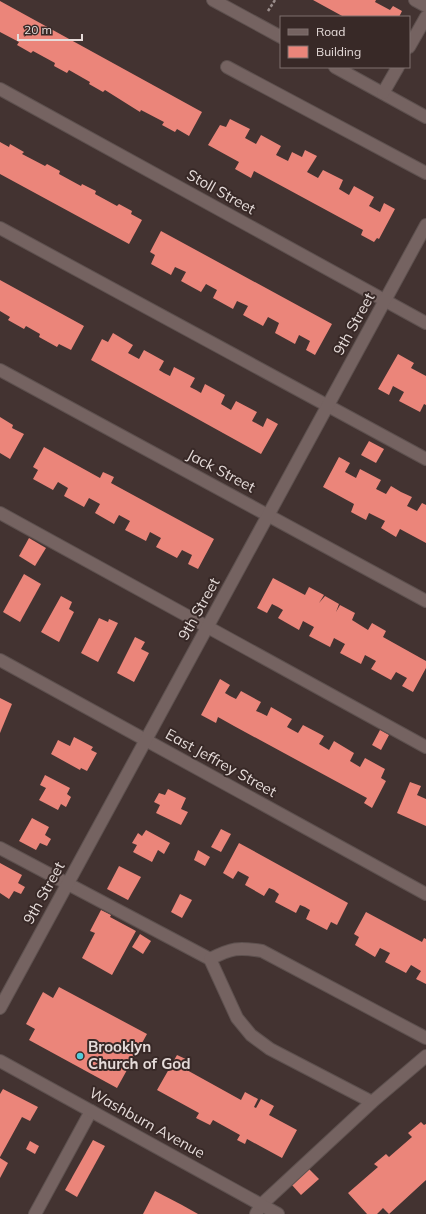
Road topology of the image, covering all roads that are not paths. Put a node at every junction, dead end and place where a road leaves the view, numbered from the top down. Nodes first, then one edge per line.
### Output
1 (213, 0) edge
2 (415, 0) edge
3 (426, 6) edge
4 (426, 16) edge
5 (280, 36) edge
6 (410, 45) edge
7 (227, 67) dead end
8 (338, 68) edge
9 (397, 68) edge
10 (0, 89) edge
11 (383, 93) junction
12 (426, 117) edge
13 (426, 173) edge
14 (426, 225) edge
15 (0, 228) edge
16 (385, 301) junction
17 (426, 323) edge
18 (0, 370) edge
19 (327, 406) junction
20 (426, 459) edge
21 (0, 513) edge
22 (268, 516) junction
23 (426, 601) edge
24 (208, 626) junction
25 (0, 660) edge
26 (146, 740) junction
27 (426, 747) edge
28 (0, 848) edge
29 (68, 883) junction
30 (426, 894) edge
31 (210, 959) junction
32 (0, 1008) edge
33 (426, 1038) edge
34 (426, 1056) edge
35 (0, 1061) edge
36 (372, 1102) junction
37 (91, 1111) junction
38 (259, 1210) edge
39 (35, 1214) edge
40 (278, 1214) edge

1 - 5 street
2 - 3 street
4 - 6 street
7 - 13 street
8 - 11 street
9 - 11 street
10 - 16 street, Stoll Street
11 - 12 street
14 - 16 street, 9th Street
15 - 19 street
16 - 17 street, Stoll Street
16 - 19 street, 9th Street
18 - 22 street, Jack Street
19 - 20 street
19 - 22 street, 9th Street
21 - 24 street
22 - 23 street, Jack Street
22 - 24 street, 9th Street
24 - 26 street, 9th Street
24 - 27 street
25 - 26 street, East Jeffrey Street
26 - 29 street, 9th Street
26 - 30 street, East Jeffrey Street
28 - 29 street
29 - 31 street
29 - 32 street, 9th Street
31 - 33 street
31 - 36 street
34 - 36 street
35 - 37 street, Washburn Avenue
36 - 38 street
37 - 38 street, Washburn Avenue
37 - 39 street
38 - 40 street, Washburn Avenue

